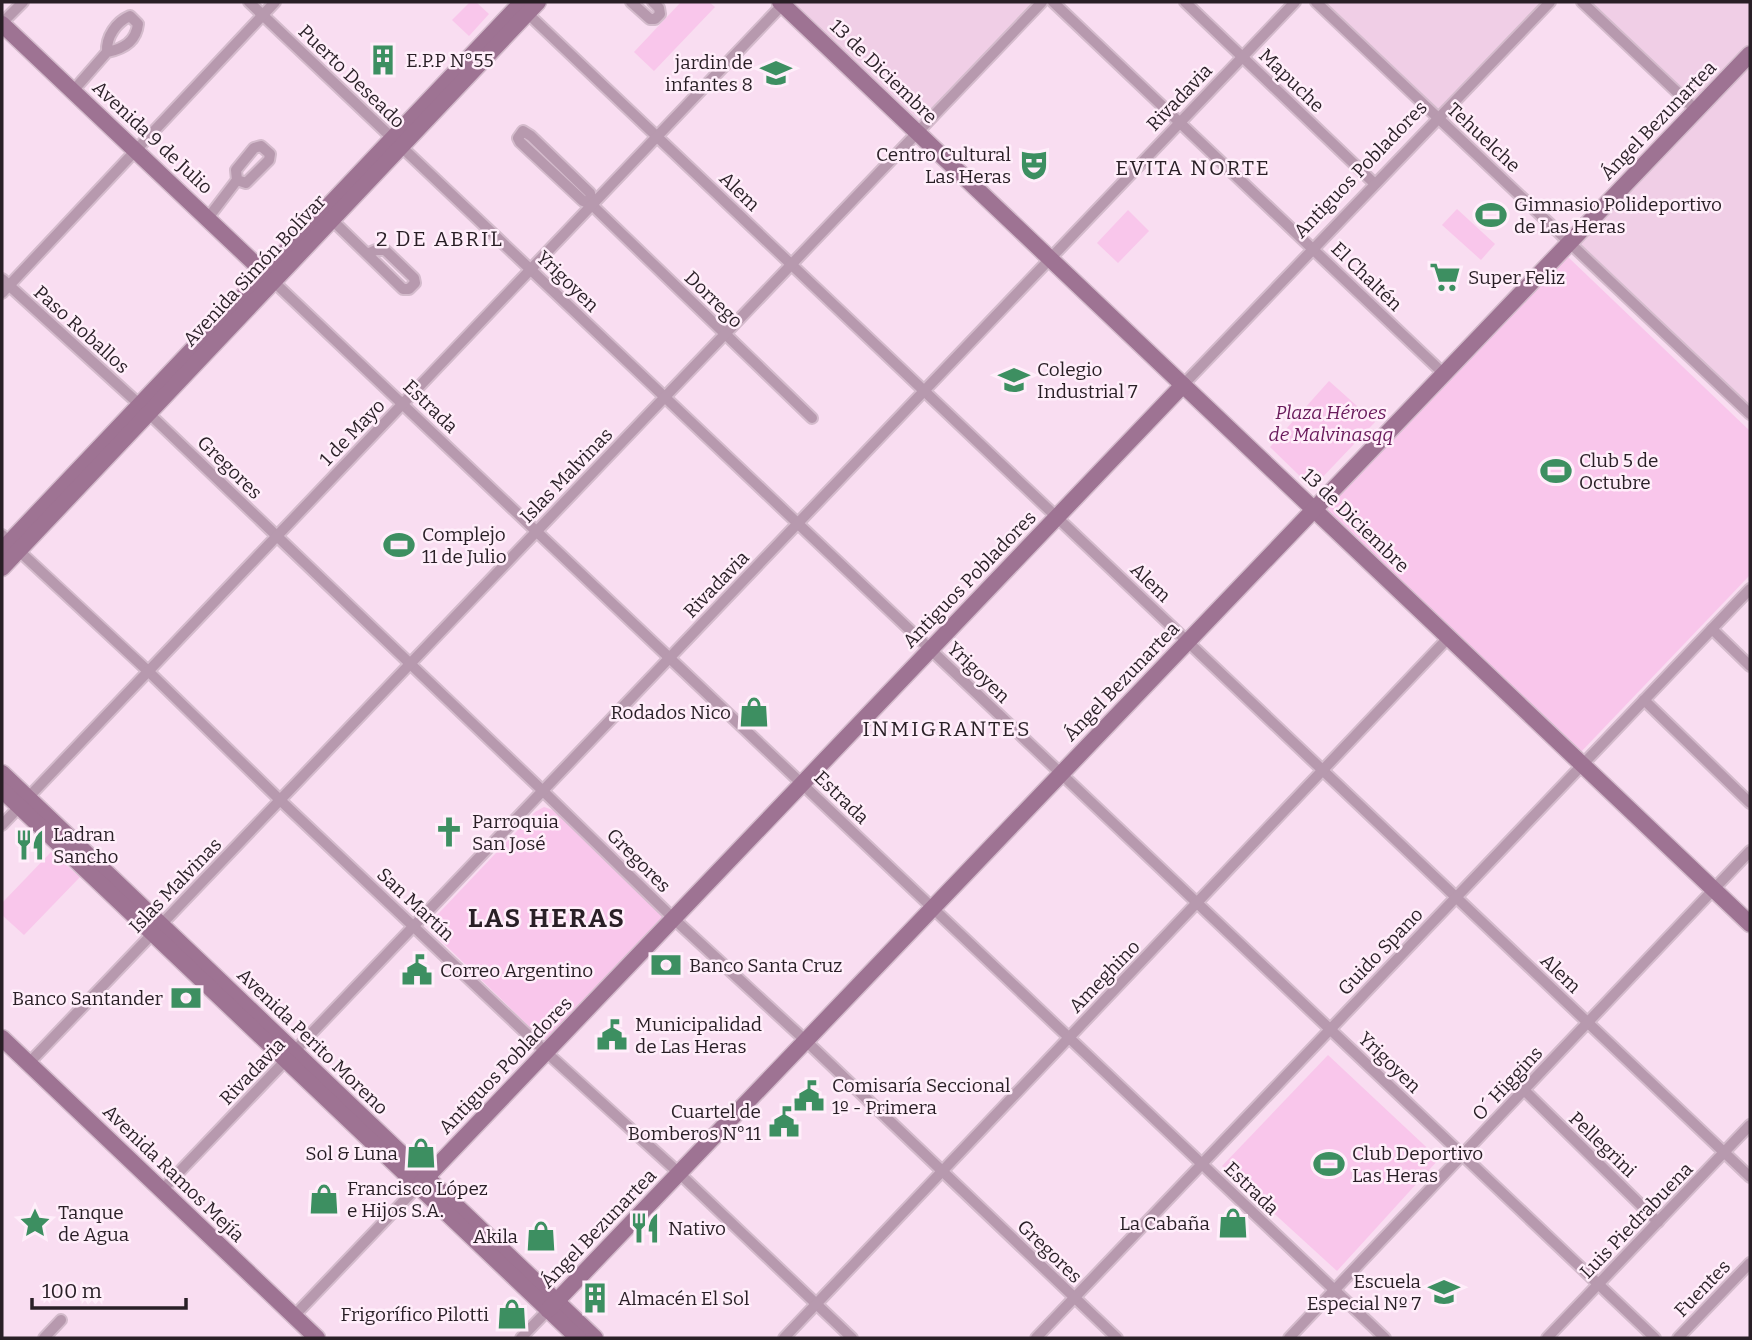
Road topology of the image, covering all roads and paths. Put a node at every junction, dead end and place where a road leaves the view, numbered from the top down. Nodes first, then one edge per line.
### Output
1 (23, 2) edge
2 (249, 2) edge
3 (275, 2) edge
4 (631, 2) edge
5 (653, 2) edge
6 (1042, 2) edge
7 (1052, 2) edge
8 (1185, 2) edge
9 (1295, 2) edge
10 (1316, 2) edge
11 (1550, 2) edge
12 (1582, 2) edge
13 (782, 3) edge
14 (524, 5) edge
15 (263, 15) junction
16 (2, 23) edge
17 (107, 52) dead end
18 (1750, 54) edge
19 (1242, 57) junction
20 (73, 91) junction
21 (1696, 110) junction
22 (1438, 118) junction
23 (1180, 122) junction
24 (917, 132) junction
25 (657, 136) junction
26 (397, 142) junction
27 (136, 150) junction
28 (237, 180) dead end
29 (1375, 184) junction
30 (592, 205) junction
31 (208, 218) junction
32 (331, 219) junction
33 (1570, 242) junction
34 (1313, 249) junction
35 (368, 254) dead end
36 (1050, 258) junction
37 (791, 264) junction
38 (530, 269) junction
39 (270, 277) junction
40 (4, 286) edge
41 (724, 334) junction
42 (1444, 374) junction
43 (1183, 385) junction
44 (924, 391) junction
45 (664, 397) junction
46 (402, 404) junction
47 (144, 409) junction
48 (1750, 414) edge
49 (811, 418) dead end
50 (1314, 509) junction
51 (1057, 517) junction
52 (798, 523) junction
53 (537, 531) junction
54 (276, 536) junction
55 (8, 544) edge
56 (2, 568) edge
57 (1750, 589) edge
58 (1712, 629) junction
59 (1449, 637) junction
60 (1188, 642) junction
61 (930, 650) junction
62 (670, 658) junction
63 (410, 664) junction
64 (1750, 666) edge
65 (148, 671) junction
66 (1644, 700) junction
67 (1583, 765) junction
68 (1323, 770) junction
69 (2, 773) edge
70 (1061, 774) junction
71 (802, 784) junction
72 (2, 790) edge
73 (543, 791) junction
74 (280, 800) junction
75 (23, 802) junction
76 (1750, 803) edge
77 (2, 825) edge
78 (1750, 851) edge
79 (1714, 889) junction
80 (1456, 897) junction
81 (1197, 903) junction
82 (933, 908) junction
83 (674, 919) junction
84 (1750, 924) edge
85 (414, 926) junction
86 (157, 929) junction
87 (1588, 1022) junction
88 (1330, 1030) junction
89 (2, 1038) edge
90 (1069, 1038) junction
91 (806, 1041) junction
92 (547, 1052) junction
93 (290, 1056) junction
94 (29, 1063) junction
95 (1524, 1090) junction
96 (1750, 1125) edge
97 (1724, 1152) junction
98 (1462, 1155) junction
99 (1202, 1164) junction
100 (942, 1171) junction
101 (679, 1173) junction
102 (1750, 1177) edge
103 (422, 1182) junction
104 (162, 1191) junction
105 (1658, 1222) junction
106 (1750, 1263) edge
107 (1598, 1284) junction
108 (1334, 1290) junction
109 (1074, 1298) junction
110 (816, 1304) junction
111 (552, 1306) junction
112 (294, 1316) junction
113 (61, 1320) dead end
114 (44, 1338) edge
115 (317, 1338) edge
116 (521, 1338) edge
117 (578, 1338) edge
118 (595, 1338) edge
119 (784, 1338) edge
120 (852, 1338) edge
121 (1036, 1338) edge
122 (1117, 1338) edge
123 (1289, 1338) edge
124 (1385, 1338) edge
125 (1547, 1338) edge
126 (1655, 1338) edge
127 (1678, 1338) edge

1 - 16 street
2 - 15 street, Puerto Deseado
3 - 15 street
4 - 5 street
6 - 24 street, Islas Malvinas
7 - 23 street, El Chaltén
8 - 19 street, Mapuche
9 - 19 street, Rivadavia
10 - 22 street, Tehuelche
11 - 22 street, Antiguos Pobladores
12 - 21 street
13 - 24 street, 13 de Diciembre
13 - 25 street, 1 de Mayo
14 - 25 street, Alem
14 - 26 street, Avenida Simón Bolívar
15 - 26 street, Puerto Deseado
15 - 27 street
16 - 20 street, Avenida 9 de Julio
17 - 20 street
18 - 21 street, Ángel Bezunartea
19 - 23 street, Rivadavia
19 - 29 street, Mapuche
20 - 27 street, Avenida 9 de Julio
21 - 33 street, Ángel Bezunartea
22 - 29 street, Antiguos Pobladores
22 - 33 street, Tehuelche
23 - 34 street, El Chaltén
23 - 36 street, Rivadavia
24 - 36 street, 13 de Diciembre
24 - 37 street, Islas Malvinas
25 - 30 street, 1 de Mayo
25 - 37 street, Alem
26 - 32 street, Avenida Simón Bolívar
26 - 38 street, Yrigoyen
26 - 39 street, Avenida Simón Bolívar
27 - 31 street, Avenida 9 de Julio
27 - 40 street
28 - 31 street
29 - 34 street, Antiguos Pobladores
30 - 30 street, Dorrego
30 - 38 street, 1 de Mayo
30 - 41 street, Dorrego
31 - 39 street, Avenida 9 de Julio
32 - 35 street
32 - 39 street, Avenida Simón Bolívar
33 - 42 street, Ángel Bezunartea
33 - 48 street, Tehuelche
34 - 42 street, El Chaltén
34 - 43 street, Antiguos Pobladores
36 - 43 street, 13 de Diciembre
36 - 44 street, Rivadavia
37 - 41 street, Islas Malvinas
37 - 44 street, Alem
38 - 45 street, Yrigoyen
38 - 46 street, 1 de Mayo
39 - 46 street, Estrada
39 - 47 street, Avenida Simón Bolívar
40 - 47 street, Paso Roballos
41 - 45 street, Islas Malvinas
41 - 49 street, Dorrego
42 - 50 street, Ángel Bezunartea
43 - 50 street, 13 de Diciembre
43 - 51 street, Antiguos Pobladores
44 - 51 street, Alem
44 - 52 street, Rivadavia
45 - 52 street, Yrigoyen
45 - 53 street, Islas Malvinas
46 - 53 street, Estrada
46 - 54 street, 1 de Mayo
47 - 54 street, Gregores
47 - 55 street, Avenida Simón Bolívar
50 - 59 street, 13 de Diciembre
50 - 60 street, Ángel Bezunartea
51 - 60 street, Alem
51 - 61 street, Antiguos Pobladores
52 - 61 street, Yrigoyen
52 - 62 street, Rivadavia
53 - 62 street, Estrada
53 - 63 street, Islas Malvinas
54 - 63 street, Gregores
54 - 65 street, 1 de Mayo
55 - 56 street, Avenida Simón Bolívar
55 - 65 street, San Martín
57 - 58 street, Guido Spano
58 - 64 street
58 - 66 street, Guido Spano
59 - 67 street, 13 de Diciembre
59 - 68 street, Ameghino
60 - 68 street, Alem
60 - 70 street, Ángel Bezunartea
61 - 70 street, Yrigoyen
61 - 71 street, Antiguos Pobladores
62 - 71 street, Estrada
62 - 73 street, Rivadavia
63 - 73 street, Gregores
63 - 74 street, Islas Malvinas
65 - 74 street, San Martín
65 - 75 street, 1 de Mayo
66 - 67 street, Guido Spano
66 - 76 street
67 - 79 street, 13 de Diciembre
67 - 80 street, Guido Spano
68 - 80 street, Alem
68 - 81 street, Ameghino
69 - 75 street, Avenida Perito Moreno
70 - 81 street, Yrigoyen
70 - 82 street, Ángel Bezunartea
71 - 82 street, Estrada
71 - 83 street, Antiguos Pobladores
72 - 75 street, Avenida Perito Moreno
73 - 83 street, Gregores
73 - 85 street, Rivadavia
74 - 85 street, San Martín
74 - 86 street, Islas Malvinas
75 - 77 street, 1 de Mayo
75 - 86 street, Avenida Perito Moreno
78 - 79 street, O´ Higgins
79 - 84 street, 13 de Diciembre
79 - 87 street, O´ Higgins
80 - 87 street, Alem
80 - 88 street, Guido Spano
81 - 88 street, Yrigoyen
81 - 90 street, Ameghino
82 - 90 street, Estrada
82 - 91 street, Ángel Bezunartea
83 - 91 street, Gregores
83 - 92 street, Antiguos Pobladores
85 - 92 street, San Martín
85 - 93 street, Rivadavia
86 - 93 street, Avenida Perito Moreno
86 - 94 street, Islas Malvinas
87 - 95 street, O´ Higgins
87 - 97 street, Alem
88 - 98 street, Yrigoyen
88 - 99 street, Guido Spano
89 - 94 street, Avenida Ramos Mejía
90 - 99 street, Estrada
90 - 100 street, Ameghino
91 - 100 street, Gregores
91 - 101 street, Ángel Bezunartea
92 - 101 street, San Martín
92 - 103 street, Antiguos Pobladores
93 - 103 street, Avenida Perito Moreno
93 - 104 street, Rivadavia
94 - 104 street, Avenida Ramos Mejía
95 - 98 street, O´ Higgins
95 - 105 street, Pellegrini
96 - 97 street, Luis Piedrabuena
97 - 102 street, Alem
97 - 105 street, Luis Piedrabuena
98 - 107 street, Yrigoyen
98 - 108 street, O´ Higgins
99 - 108 street, Estrada
99 - 109 street, Guido Spano
100 - 109 street, Gregores
100 - 110 street, Ameghino
101 - 110 street, San Martín
101 - 111 street, Ángel Bezunartea
103 - 111 street, Avenida Perito Moreno
103 - 112 street
104 - 112 street, Avenida Ramos Mejía
105 - 107 street, Luis Piedrabuena
106 - 127 street, Fuentes
107 - 125 street, Luis Piedrabuena
107 - 126 street, Yrigoyen
108 - 123 street, O´ Higgins
108 - 124 street, Estrada
109 - 121 street, Guido Spano
109 - 122 street, Gregores
110 - 119 street, Ameghino
110 - 120 street, San Martín
111 - 116 street, Ángel Bezunartea
111 - 117 street, Avenida Perito Moreno
111 - 118 street, Avenida Perito Moreno
112 - 115 street, Avenida Ramos Mejía
113 - 114 street

